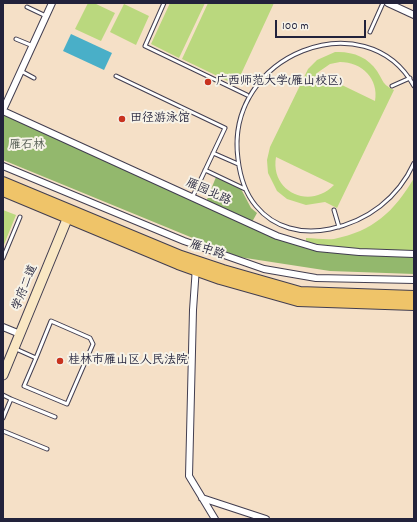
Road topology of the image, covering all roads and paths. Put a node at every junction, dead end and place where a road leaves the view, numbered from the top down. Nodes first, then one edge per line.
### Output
1 (52, 3) edge
2 (164, 3) edge
3 (383, 3) edge
4 (390, 3) edge
5 (27, 7) dead end
6 (414, 15) edge
7 (46, 16) junction
8 (364, 30) dead end
9 (370, 32) junction
10 (375, 36) dead end
11 (16, 39) dead end
12 (32, 46) junction
13 (405, 67) dead end
14 (21, 71) junction
15 (116, 76) dead end
16 (34, 78) dead end
17 (410, 78) junction
18 (255, 81) dead end
19 (392, 86) dead end
20 (414, 86) edge
21 (247, 95) junction
22 (3, 110) edge
23 (213, 153) junction
24 (414, 163) edge
25 (238, 164) junction
26 (3, 166) edge
27 (205, 170) junction
28 (3, 182) edge
29 (246, 189) junction
30 (3, 191) edge
31 (192, 198) junction
32 (334, 210) dead end
33 (69, 214) junction
34 (20, 217) dead end
35 (282, 226) junction
36 (339, 227) junction
37 (277, 236) junction
38 (414, 254) edge
39 (3, 258) edge
40 (197, 266) junction
41 (414, 280) edge
42 (414, 296) edge
43 (414, 305) edge
44 (3, 327) edge
45 (20, 334) junction
46 (14, 348) junction
47 (36, 358) junction
48 (3, 375) edge
49 (3, 395) edge
50 (11, 399) junction
51 (55, 417) dead end
52 (3, 418) edge
53 (3, 431) edge
54 (47, 449) dead end
55 (202, 498) junction
56 (215, 519) edge
57 (266, 519) edge

1 - 7 street
2 - 21 lane
3 - 9 lane
4 - 6 street
5 - 7 lane
7 - 12 street
8 - 9 lane
9 - 10 lane
11 - 12 lane
12 - 14 street
13 - 17 lane
14 - 16 lane
14 - 22 street
15 - 23 lane
17 - 19 lane
17 - 20 lane
18 - 21 lane
21 - 25 lane
22 - 31 street, 雁园北路
23 - 25 lane
23 - 27 lane
24 - 36 lane
25 - 29 lane
26 - 41 street
27 - 29 lane
27 - 31 lane
28 - 33 main road, 雁中路
29 - 35 lane
30 - 33 main road, 雁中路
31 - 37 street, 雁园北路
32 - 36 lane
33 - 40 main road, 雁中路
33 - 45 street, 学府二道
34 - 39 lane
35 - 36 lane
35 - 37 lane
37 - 38 street, 雁园北路
40 - 42 main road, 雁中路
40 - 43 main road, 雁中路
40 - 55 street
44 - 45 street
45 - 46 street, 学府二道
46 - 47 lane
46 - 48 street, 学府二道
47 - 47 lane
49 - 50 lane
50 - 51 lane
50 - 52 lane
53 - 54 lane
55 - 56 street
55 - 57 street

